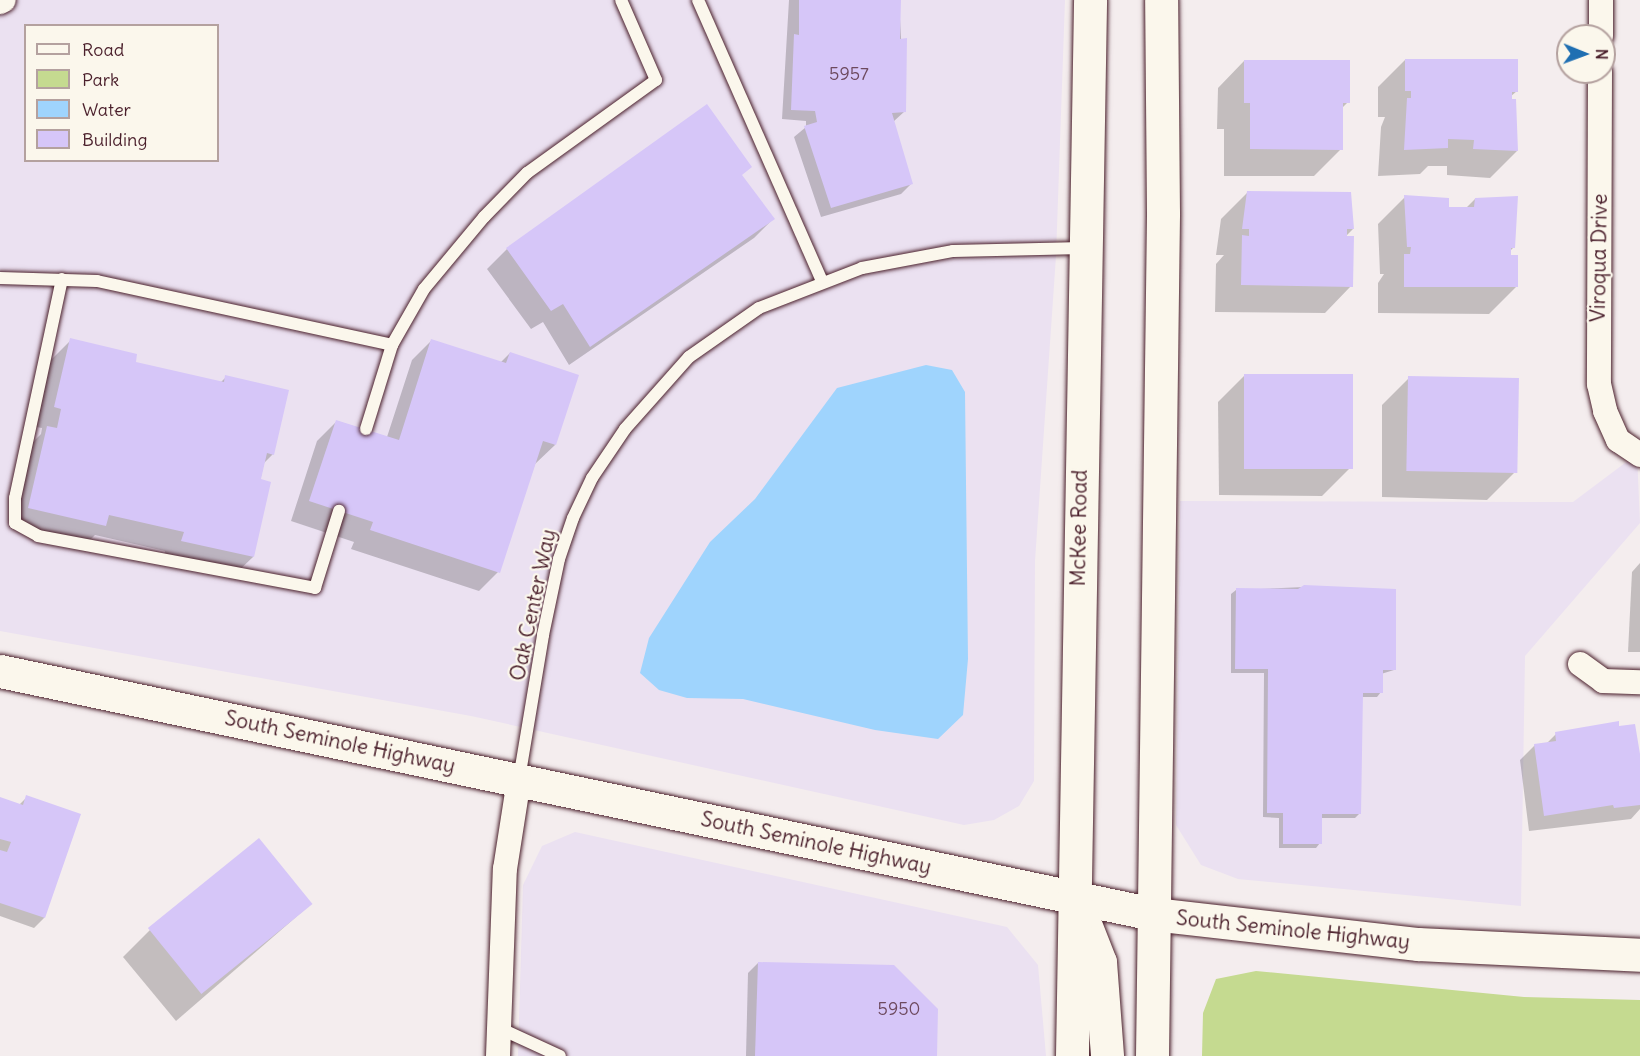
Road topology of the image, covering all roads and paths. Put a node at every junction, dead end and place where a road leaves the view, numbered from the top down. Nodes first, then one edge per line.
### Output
1 (698, 0) edge
2 (1090, 0) edge
3 (1161, 0) edge
4 (1601, 0) edge
5 (624, 1) edge
6 (1601, 24) edge
7 (1600, 84) edge
8 (1084, 248) junction
9 (0, 278) edge
10 (62, 279) junction
11 (822, 281) junction
12 (392, 345) junction
13 (366, 429) dead end
14 (1640, 455) edge
15 (339, 511) dead end
16 (1580, 664) dead end
17 (0, 671) edge
18 (1640, 682) edge
19 (519, 780) junction
20 (1074, 898) junction
21 (1153, 914) junction
22 (1640, 955) edge
23 (499, 1028) junction
24 (498, 1056) edge
25 (560, 1056) edge
26 (1072, 1056) edge
27 (1107, 1056) edge
28 (1152, 1056) edge

1 - 11 lane
2 - 8 main road, McKee Road
3 - 21 main road
4 - 6 street
5 - 12 lane
7 - 14 street, Viroqua Drive
8 - 11 lane, Oak Center Way
8 - 20 main road, McKee Road
9 - 10 lane
10 - 12 lane
10 - 15 lane
11 - 19 lane, Oak Center Way
12 - 13 lane
16 - 18 street
17 - 19 main road, South Seminole Highway
19 - 20 main road, South Seminole Highway
19 - 23 street
20 - 21 main road, South Seminole Highway
20 - 26 main road, McKee Road
20 - 27 main road
21 - 22 main road, South Seminole Highway
21 - 28 main road
23 - 24 street
23 - 25 lane

